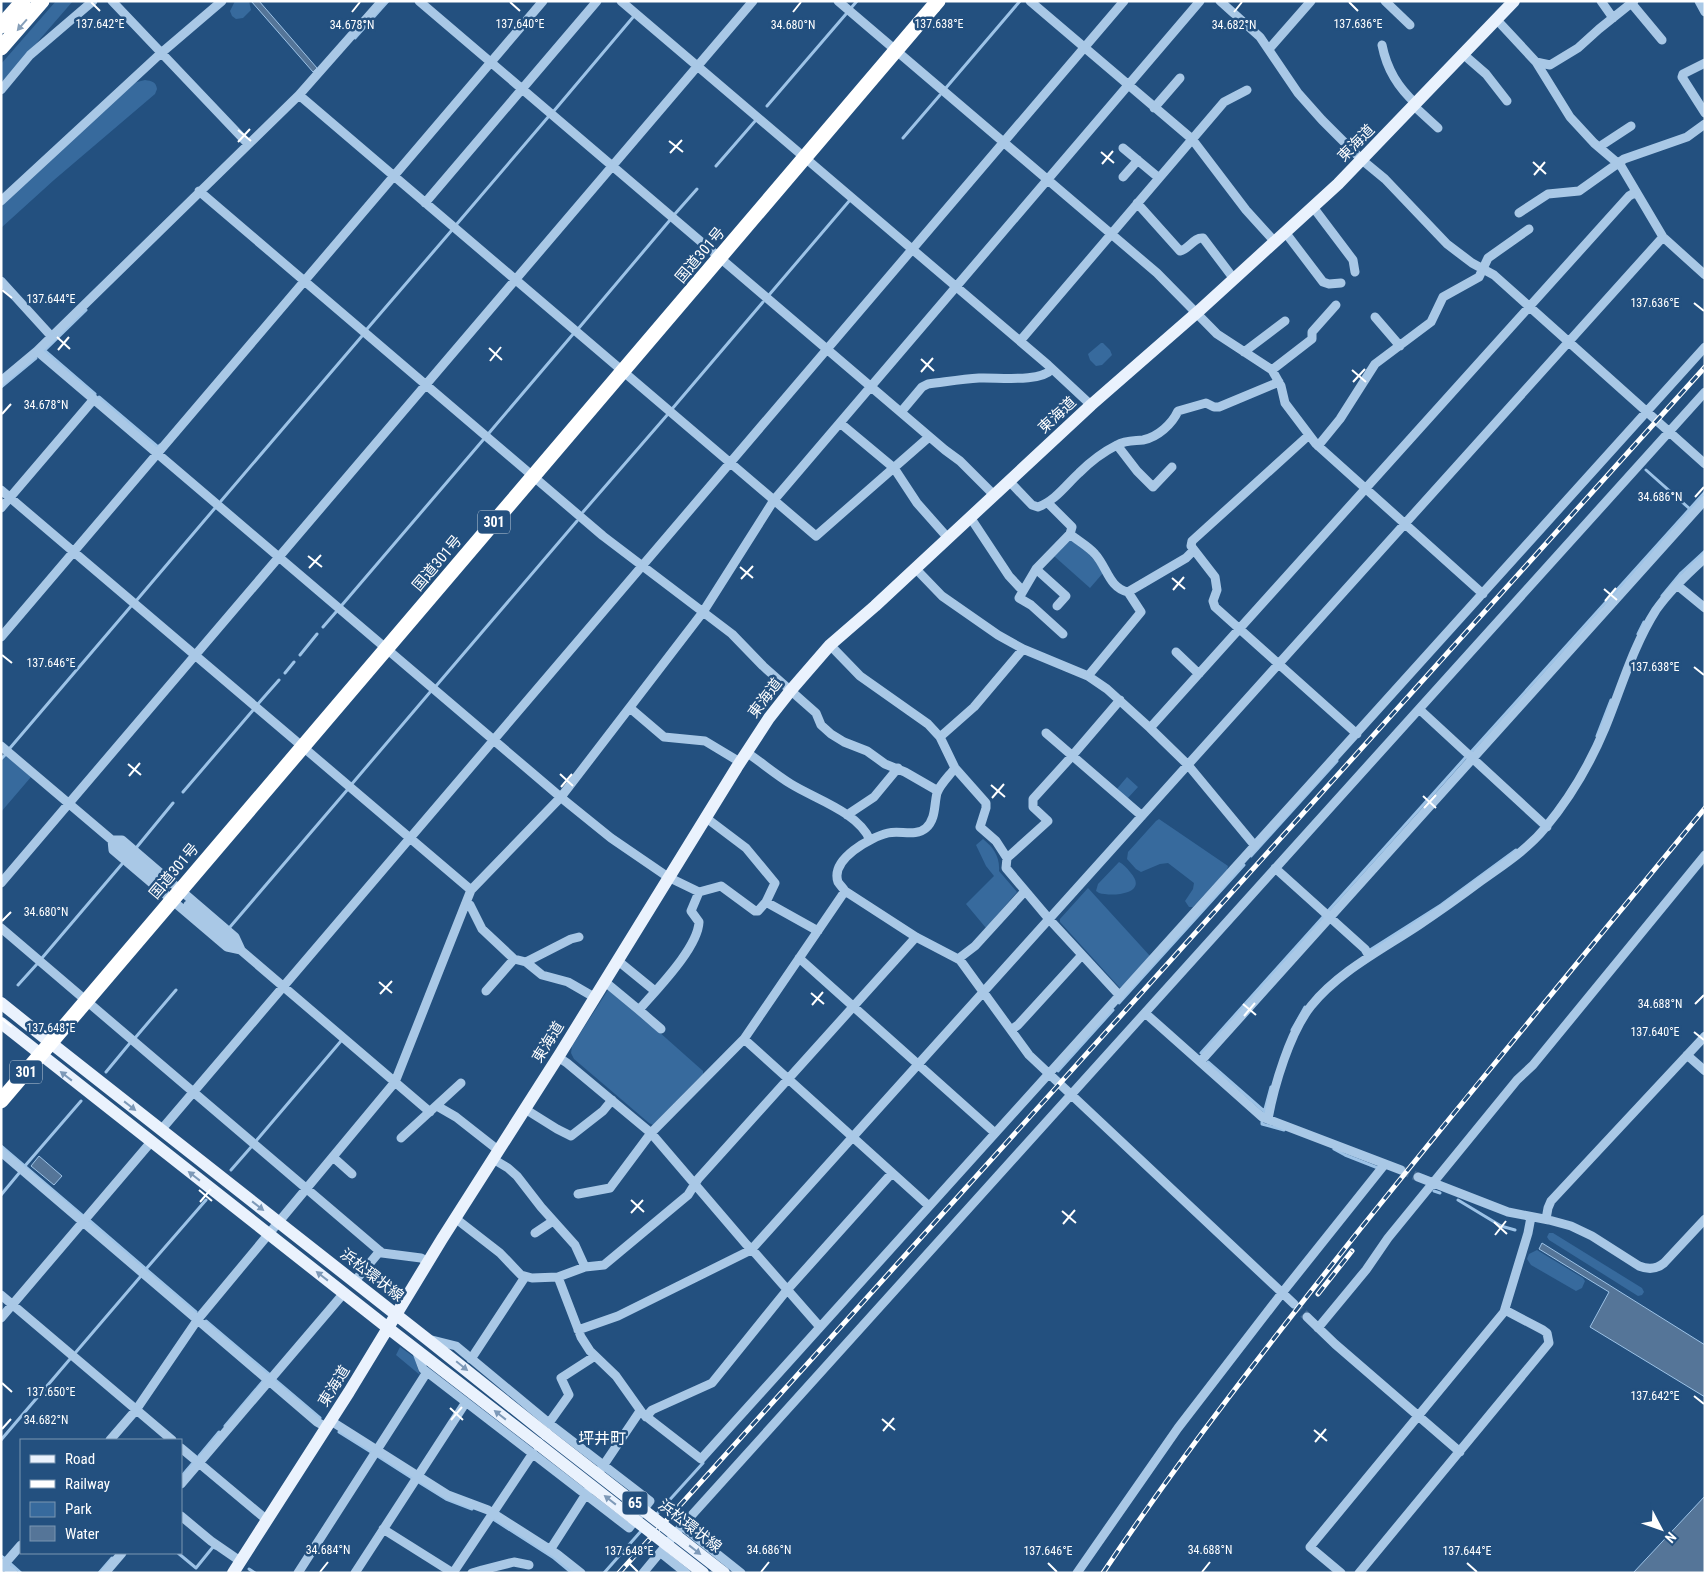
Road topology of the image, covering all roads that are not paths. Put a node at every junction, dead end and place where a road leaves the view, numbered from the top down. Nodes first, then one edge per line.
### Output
1 (22, 1) edge
2 (42, 1) edge
3 (93, 1) edge
4 (112, 1) edge
5 (222, 1) edge
6 (382, 1) edge
7 (419, 1) edge
8 (543, 1) edge
9 (597, 1) edge
10 (621, 1) edge
11 (753, 1) edge
12 (838, 1) edge
13 (938, 1) edge
14 (1030, 1) edge
15 (1124, 1) edge
16 (1200, 1) edge
17 (1220, 1) edge
18 (1311, 1) edge
19 (1385, 1) edge
20 (1514, 1) edge
21 (1601, 1) edge
22 (1699, 1) edge
23 (1633, 2) edge
24 (1705, 12) edge
25 (1613, 18) junction
26 (1497, 20) junction
27 (1410, 25) dead end
28 (1, 26) edge
29 (1662, 40) dead end
30 (1382, 45) dead end
31 (1, 48) edge
32 (1084, 48) junction
33 (1269, 49) junction
34 (896, 51) junction
35 (160, 54) junction
36 (1464, 54) junction
37 (1536, 62) junction
38 (491, 63) junction
39 (1705, 63) edge
40 (697, 66) junction
41 (1180, 78) dead end
42 (1128, 85) junction
43 (522, 89) junction
44 (1, 90) edge
45 (1247, 90) dead end
46 (299, 95) junction
47 (1507, 101) dead end
48 (1415, 105) junction
49 (1154, 108) junction
50 (1705, 113) edge
51 (1705, 124) edge
52 (1631, 126) dead end
53 (1438, 128) dead end
54 (1192, 139) junction
55 (1003, 142) junction
56 (248, 144) junction
57 (1599, 147) junction
58 (1123, 148) dead end
59 (805, 158) junction
60 (1138, 160) junction
61 (1362, 160) junction
62 (1617, 163) junction
63 (612, 166) junction
64 (394, 176) junction
65 (1123, 177) dead end
66 (1159, 178) junction
67 (1047, 180) junction
68 (199, 191) junction
69 (1636, 192) junction
70 (1, 201) edge
71 (425, 203) junction
72 (1137, 203) junction
73 (1313, 207) junction
74 (1519, 213) dead end
75 (1529, 229) dead end
76 (1286, 232) junction
77 (1111, 234) junction
78 (1663, 237) junction
79 (1275, 242) junction
80 (912, 249) junction
81 (720, 258) junction
82 (1483, 269) junction
83 (1355, 272) dead end
84 (1705, 275) edge
85 (1234, 279) junction
86 (1, 280) edge
87 (515, 280) junction
88 (304, 281) junction
89 (1342, 283) dead end
90 (956, 287) junction
91 (1336, 304) dead end
92 (1529, 307) junction
93 (1195, 314) junction
94 (1374, 317) dead end
95 (1284, 321) dead end
96 (52, 337) junction
97 (1020, 341) junction
98 (1568, 342) junction
99 (1400, 346) junction
100 (1705, 347) edge
101 (827, 349) junction
102 (37, 351) junction
103 (1244, 352) junction
104 (1052, 369) junction
105 (1272, 370) junction
106 (623, 372) junction
107 (1, 381) edge
108 (1279, 382) junction
109 (426, 385) junction
110 (871, 387) junction
111 (1705, 392) edge
112 (94, 400) junction
113 (1091, 405) junction
114 (901, 412) junction
115 (1646, 412) junction
116 (840, 423) junction
117 (1668, 432) junction
118 (1309, 435) junction
119 (929, 437) junction
120 (1117, 445) junction
121 (1318, 446) junction
122 (158, 454) junction
123 (730, 463) junction
124 (1705, 464) edge
125 (1172, 467) dead end
126 (894, 468) junction
127 (533, 477) junction
128 (1009, 481) junction
129 (1366, 489) junction
130 (1, 490) edge
131 (994, 495) junction
132 (10, 498) junction
133 (774, 500) junction
134 (1705, 500) edge
135 (1048, 503) junction
136 (1, 508) edge
137 (970, 517) junction
138 (1405, 524) junction
139 (1070, 534) junction
140 (948, 538) junction
141 (1194, 550) junction
142 (74, 552) junction
143 (279, 557) junction
144 (1705, 558) edge
145 (642, 566) junction
146 (915, 568) junction
147 (1036, 569) junction
148 (1677, 585) junction
149 (1023, 591) junction
150 (1128, 592) junction
151 (1483, 594) junction
152 (1058, 606) dead end
153 (1705, 608) edge
154 (703, 612) junction
155 (1240, 628) junction
156 (1063, 634) dead end
157 (1, 637) edge
158 (830, 645) junction
159 (387, 649) junction
160 (1023, 649) junction
161 (1176, 652) dead end
162 (195, 655) junction
163 (1279, 664) junction
164 (1199, 674) junction
165 (1088, 676) junction
166 (791, 690) junction
167 (1120, 700) junction
168 (630, 708) junction
169 (1418, 709) junction
170 (1150, 728) junction
171 (1046, 733) dead end
172 (1357, 734) junction
173 (940, 737) junction
174 (494, 740) junction
175 (1, 746) edge
176 (303, 747) junction
177 (1072, 756) junction
178 (743, 757) junction
179 (1472, 759) junction
180 (1188, 765) junction
181 (898, 768) junction
182 (955, 768) junction
183 (938, 791) junction
184 (561, 797) junction
185 (69, 803) junction
186 (847, 815) junction
187 (1142, 816) junction
188 (705, 818) junction
189 (1547, 827) junction
190 (410, 838) junction
191 (112, 840) junction
192 (870, 840) junction
193 (1255, 846) junction
194 (1705, 855) edge
195 (1007, 858) junction
196 (1276, 868) junction
197 (668, 877) junction
198 (1, 882) edge
199 (166, 886) dead end
200 (471, 890) junction
201 (845, 891) junction
202 (1025, 891) junction
203 (699, 892) junction
204 (177, 896) junction
205 (766, 902) junction
206 (466, 903) junction
207 (188, 905) dead end
208 (1330, 918) junction
209 (1049, 919) junction
210 (1, 928) edge
211 (818, 931) junction
212 (579, 937) dead end
213 (916, 937) junction
214 (240, 950) junction
215 (1082, 955) junction
216 (1369, 956) junction
217 (514, 958) junction
218 (799, 958) junction
219 (958, 959) junction
220 (617, 960) junction
221 (526, 962) junction
222 (604, 981) junction
223 (284, 986) junction
224 (486, 991) dead end
225 (655, 991) junction
226 (984, 992) junction
227 (1120, 996) junction
228 (594, 997) junction
229 (87, 1001) junction
230 (1, 1003) edge
231 (854, 1006) junction
232 (639, 1010) junction
233 (1145, 1013) junction
234 (1, 1023) edge
235 (661, 1029) dead end
236 (1011, 1030) junction
237 (1705, 1036) edge
238 (744, 1039) junction
239 (51, 1044) junction
240 (1687, 1055) junction
241 (40, 1056) junction
242 (558, 1057) junction
243 (1200, 1062) junction
244 (918, 1064) junction
245 (1705, 1071) edge
246 (1050, 1074) junction
247 (788, 1079) junction
248 (395, 1082) junction
249 (461, 1083) dead end
250 (193, 1092) junction
251 (1072, 1095) junction
252 (612, 1100) junction
253 (1, 1101) edge
254 (434, 1109) junction
255 (524, 1109) junction
256 (1268, 1119) junction
257 (161, 1130) junction
258 (651, 1133) junction
259 (995, 1133) junction
260 (853, 1137) junction
261 (401, 1138) dead end
262 (151, 1142) junction
263 (1, 1152) edge
264 (496, 1154) junction
265 (333, 1157) junction
266 (1385, 1164) junction
267 (1401, 1170) tunnel mouth
268 (892, 1172) junction
269 (352, 1174) dead end
270 (1418, 1177) tunnel mouth
271 (695, 1184) junction
272 (1432, 1184) junction
273 (307, 1189) junction
274 (578, 1194) dead end
275 (929, 1206) junction
276 (1530, 1217) junction
277 (455, 1218) junction
278 (1546, 1219) junction
279 (1705, 1219) edge
280 (553, 1221) junction
281 (83, 1222) junction
282 (279, 1223) junction
283 (535, 1233) dead end
284 (269, 1235) junction
285 (751, 1250) junction
286 (380, 1251) junction
287 (428, 1262) junction
288 (585, 1267) junction
289 (525, 1277) junction
290 (558, 1277) junction
291 (354, 1282) junction
292 (787, 1290) junction
293 (1282, 1292) junction
294 (344, 1293) junction
295 (1, 1295) edge
296 (13, 1304) junction
297 (1294, 1304) tunnel mouth
298 (1505, 1310) junction
299 (396, 1314) junction
300 (1307, 1317) tunnel mouth
301 (1, 1318) edge
302 (198, 1320) junction
303 (820, 1327) junction
304 (388, 1328) junction
305 (1318, 1328) junction
306 (578, 1330) junction
307 (427, 1339) junction
308 (416, 1350) junction
309 (595, 1356) junction
310 (472, 1359) junction
311 (427, 1372) junction
312 (269, 1381) junction
313 (466, 1402) junction
314 (136, 1410) junction
315 (643, 1414) junction
316 (1418, 1417) junction
317 (329, 1424) junction
318 (111, 1439) edge
319 (171, 1439) edge
320 (542, 1439) junction
321 (182, 1449) edge
322 (377, 1450) junction
323 (1460, 1452) junction
324 (199, 1463) junction
325 (604, 1466) junction
326 (418, 1476) junction
327 (182, 1483) edge
328 (586, 1494) junction
329 (493, 1512) junction
330 (182, 1517) edge
331 (267, 1520) junction
332 (682, 1526) junction
333 (383, 1529) junction
334 (20, 1546) edge
335 (550, 1550) junction
336 (661, 1553) junction
337 (121, 1554) edge
338 (2, 1565) edge
339 (528, 1565) dead end
340 (238, 1568) edge
341 (482, 1572) edge
342 (13, 1573) edge
343 (105, 1573) edge
344 (298, 1573) edge
345 (356, 1573) edge
346 (472, 1573) edge
347 (581, 1573) edge
348 (643, 1573) edge
349 (686, 1573) edge
350 (703, 1573) edge
351 (724, 1573) edge
352 (741, 1573) edge
353 (1077, 1573) edge
354 (1341, 1573) edge
355 (1360, 1573) edge

1 - 28 highway
2 -> 31 highway
3 - 44 street
4 - 35 street
5 - 35 street
6 - 46 street
7 - 38 street
8 - 38 street
9 - 43 street
10 - 40 street
11 - 40 street
12 - 34 street
13 - 34 highway, 国道301号 / 301
14 - 32 street
15 - 32 street
16 - 42 street
17 - 33 street
18 - 33 street
19 - 27 street
20 - 26 main road, 東海道
21 - 25 street
22 - 24 street
23 - 25 street
23 - 29 street
25 - 37 street
26 - 36 main road, 東海道
26 - 37 street
30 - 48 street
32 - 42 street
32 - 55 street
33 - 61 street
34 - 55 street
34 - 59 highway, 国道301号 / 301
35 - 56 street
35 - 70 street
36 - 47 street
36 - 48 main road, 東海道
37 - 57 street
38 - 43 street
38 - 64 street
39 - 50 street
40 - 59 street
40 - 63 street
41 - 49 street
42 - 49 street
42 - 67 street
43 - 63 street
43 - 71 street
45 - 54 street
46 - 56 street
46 - 64 street
48 - 53 street
48 - 61 main road, 東海道
49 - 54 street
51 - 62 street
52 - 57 street
54 - 66 street
54 - 79 street
55 - 67 street
55 - 80 street
56 - 68 street
57 - 62 street
58 - 60 street
59 - 80 street
59 - 81 highway, 国道301号 / 301
60 - 65 street
60 - 66 street
61 - 73 main road, 東海道
61 - 82 street
62 - 69 street
62 - 74 street
63 - 81 street
63 - 87 street
64 - 71 street
64 - 88 street
66 - 72 street
67 - 77 street
67 - 90 street
68 - 88 street
68 - 96 street
69 - 78 street
69 - 92 street
71 - 87 street
72 - 77 street
72 - 85 street
73 - 76 main road, 東海道
73 - 83 street
75 - 82 street
76 - 79 main road, 東海道
76 - 89 street
77 - 93 street
77 - 97 street
78 - 84 street
78 - 98 street
79 - 85 main road, 東海道
80 - 90 street
80 - 101 street
81 - 101 street
81 - 106 highway, 国道301号 / 301
82 - 92 street
82 - 99 street
85 - 93 main road, 東海道
86 - 96 street
87 - 106 street
87 - 109 street
88 - 109 street
88 - 122 street
90 - 97 street
90 - 110 street
91 - 105 street
92 - 98 street
92 - 129 street
93 - 103 street
93 - 113 main road, 東海道
94 - 99 street
95 - 103 street
96 - 102 street
97 - 104 street
98 - 115 street
98 - 138 street
99 - 121 street
100 - 115 street
101 - 110 street
101 - 123 street
102 - 107 street
102 - 112 street
103 - 105 street
104 - 113 street
104 - 114 street
105 - 108 street
106 - 123 street
106 - 127 highway, 国道301号 / 301
108 - 118 street
108 - 120 street
109 - 127 street
109 - 143 street
110 - 114 street
110 - 116 street
111 - 117 street
112 - 122 street
112 - 132 street
113 - 128 main road, 東海道
114 - 119 street
115 - 117 street
115 - 151 street
116 - 126 street
116 - 133 street
117 - 124 street
117 - 169 street
118 - 121 street
118 - 141 street
119 - 126 street
119 - 131 street
120 - 125 street
120 - 135 street
121 - 129 street
122 - 142 street
122 - 143 street
123 - 133 street
123 - 145 street
126 - 133 street
126 - 140 street
127 - 145 street
127 - 159 highway, 国道301号 / 301
128 - 131 main road, 東海道
128 - 135 street
129 - 138 street
129 - 155 street
130 - 132 street
131 - 137 main road, 東海道
132 - 136 street
132 - 142 street
133 - 154 street
134 - 179 street
135 - 139 street
137 - 140 main road, 東海道
137 - 149 street
138 - 151 street
138 - 163 street
139 - 147 street
139 - 150 street
140 - 146 main road, 東海道
141 - 150 street
141 - 155 street
142 - 157 street
142 - 162 street
143 - 159 street
143 - 162 street
144 - 148 street
145 - 154 street
145 - 174 street
146 - 158 main road, 東海道
146 - 160 street
147 - 149 street
147 - 152 street
148 - 153 street
148 - 189 street
149 - 156 street
150 - 165 street
151 - 172 street
154 - 166 street
154 - 168 street
155 - 163 street
155 - 164 street
158 - 166 main road, 東海道
158 - 173 street
159 - 174 street
159 - 176 highway, 国道301号 / 301
160 - 165 street
160 - 173 street
161 - 164 street
162 - 176 street
162 - 185 street
163 - 172 street
163 - 180 street
164 - 170 street
165 - 167 street
166 - 178 main road, 東海道
166 - 181 street
167 - 170 street
167 - 177 street
168 - 178 street
168 - 184 street
169 - 179 street
169 - 196 street
170 - 180 street
171 - 177 street
172 - 193 street
173 - 182 street
174 - 184 street
174 - 190 street
175 - 185 street
176 - 190 street
176 - 204 highway, 国道301号 / 301
177 - 187 street
177 - 195 street
178 - 186 street
178 - 188 main road, 東海道
179 - 189 street
179 - 208 street
180 - 187 street
180 - 193 street
181 - 183 street
181 - 186 street
182 - 183 street
182 - 195 street
183 - 192 street
184 - 197 street
184 - 200 street
185 - 191 street
185 - 198 street
186 - 192 street
187 - 209 street
188 - 197 main road, 東海道
188 - 205 street
189 - 216 street
190 - 200 street
190 - 223 street
191 - 199 street
191 - 204 street
191 - 204 street
192 - 201 street
193 - 227 street
194 - 272 street
195 - 202 street
196 - 208 street
196 - 233 street
197 - 203 street
197 - 220 main road, 東海道
200 - 206 street
201 - 211 street
201 - 213 street
202 - 209 street
202 - 219 street
203 - 205 street
203 - 225 street
204 - 214 street
204 - 214 street
204 - 229 highway, 国道301号 / 301
205 - 211 street
206 - 217 street
206 - 248 street
207 - 214 street
208 - 216 street
208 - 243 street
209 - 215 street
209 - 226 street
210 - 229 street
211 - 218 street
212 - 221 street
213 - 219 street
213 - 231 street
214 - 223 street
215 - 227 street
215 - 236 street
216 - 256 street
217 - 221 street
217 - 224 street
218 - 231 street
218 - 238 street
219 - 226 street
220 - 222 main road, 東海道
220 - 225 street
221 - 228 street
222 - 228 main road, 東海道
222 - 232 street
223 - 248 street
223 - 250 street
225 - 232 street
226 - 236 street
226 - 244 street
227 - 246 street
228 - 242 main road, 東海道
229 - 239 highway, 国道301号 / 301
229 - 250 street
230 - 239 main road, 浜松環状線 / 65
231 - 244 street
231 - 247 street
232 - 235 street
233 - 243 street
233 - 251 street
234 - 241 main road, 浜松環状線 / 65
236 - 246 street
237 - 240 street
238 - 247 street
238 - 258 street
239 - 241 highway, 国道301号 / 301
239 -> 257 main road, 浜松環状線 / 65
240 - 245 street
240 - 278 street
241 - 253 highway, 国道301号 / 301
262 -> 241 main road, 浜松環状線 / 65
242 - 252 street
242 - 255 main road, 東海道
243 - 256 street
244 - 259 street
244 - 260 street
246 - 251 street
246 - 259 street
247 - 260 street
247 - 271 street
248 - 254 street
248 - 265 street
249 - 254 street
250 - 257 street
250 - 273 street
251 - 293 street
251 - 332 street
252 - 255 street
252 - 258 street
254 - 261 street
254 - 264 street
255 - 264 main road, 東海道
256 - 266 street
257 -> 282 main road, 浜松環状線 / 65
258 - 271 street
258 - 274 street
259 - 275 street
260 - 268 street
260 - 285 street
262 - 281 street
284 -> 262 main road, 浜松環状線 / 65
263 - 281 street
264 - 277 main road, 東海道
264 - 280 street
265 - 269 street
265 - 273 street
266 - 267 street
266 - 293 street
268 - 275 street
268 - 292 street
270 - 272 street
271 - 285 street
271 - 288 street
272 - 276 street
272 - 305 street
273 - 282 street
273 - 286 street
275 - 303 street
276 - 278 street
276 - 298 street
277 - 287 main road, 東海道
277 - 289 street
278 - 279 street
280 - 283 street
280 - 288 street
281 - 296 street
281 - 302 street
282 - 284 street
282 - 291 main road, 浜松環状線 / 65
294 -> 284 main road, 浜松環状線 / 65
284 - 302 street
285 - 292 street
285 - 306 street
286 - 287 street
286 - 291 street
287 - 299 main road, 東海道
288 - 290 street
289 - 290 street
289 - 310 street
290 - 306 street
291 - 299 main road, 浜松環状線 / 65
292 - 303 street
292 - 315 street
293 - 297 street
293 - 353 street
294 - 304 main road, 浜松環状線 / 65
294 - 312 street
295 - 296 street
296 - 301 street
296 - 314 street
298 - 316 street
298 - 323 street
299 - 304 main road, 東海道
299 - 307 main road, 浜松環状線 / 65
300 - 305 street
302 - 312 street
302 - 314 street
303 - 315 street
304 - 308 main road, 浜松環状線 / 65
304 - 317 main road, 東海道
305 - 316 street
306 - 309 street
307 - 310 street
307 -> 320 main road, 浜松環状線 / 65
308 - 311 street
320 -> 308 main road, 浜松環状線 / 65
309 - 315 street
309 - 320 street
310 - 320 street
311 - 313 street
311 - 322 street
312 - 317 street
312 - 324 street
313 - 320 street
313 - 326 street
314 - 318 street
314 - 319 street
315 - 325 street
316 - 323 street
316 - 354 street
317 - 322 street
317 - 331 main road, 東海道
320 - 325 street
320 - 328 street
320 - 329 street
350 -> 320 main road, 浜松環状線 / 65, bridge
320 -> 351 main road, 浜松環状線 / 65, bridge
321 - 324 street
322 - 326 street
322 - 344 street
323 - 355 street
324 - 327 street
324 - 331 street
325 - 328 street
325 - 328 street
326 - 329 street
326 - 333 street
328 - 335 street
329 - 333 street
329 - 335 street
330 - 340 street
331 - 340 main road, 東海道
332 - 336 street
332 - 352 street
333 - 345 street
334 - 338 street
335 - 347 street
336 - 348 street
336 - 349 street
337 - 343 street
338 - 342 street
339 - 341 street
341 - 346 street

